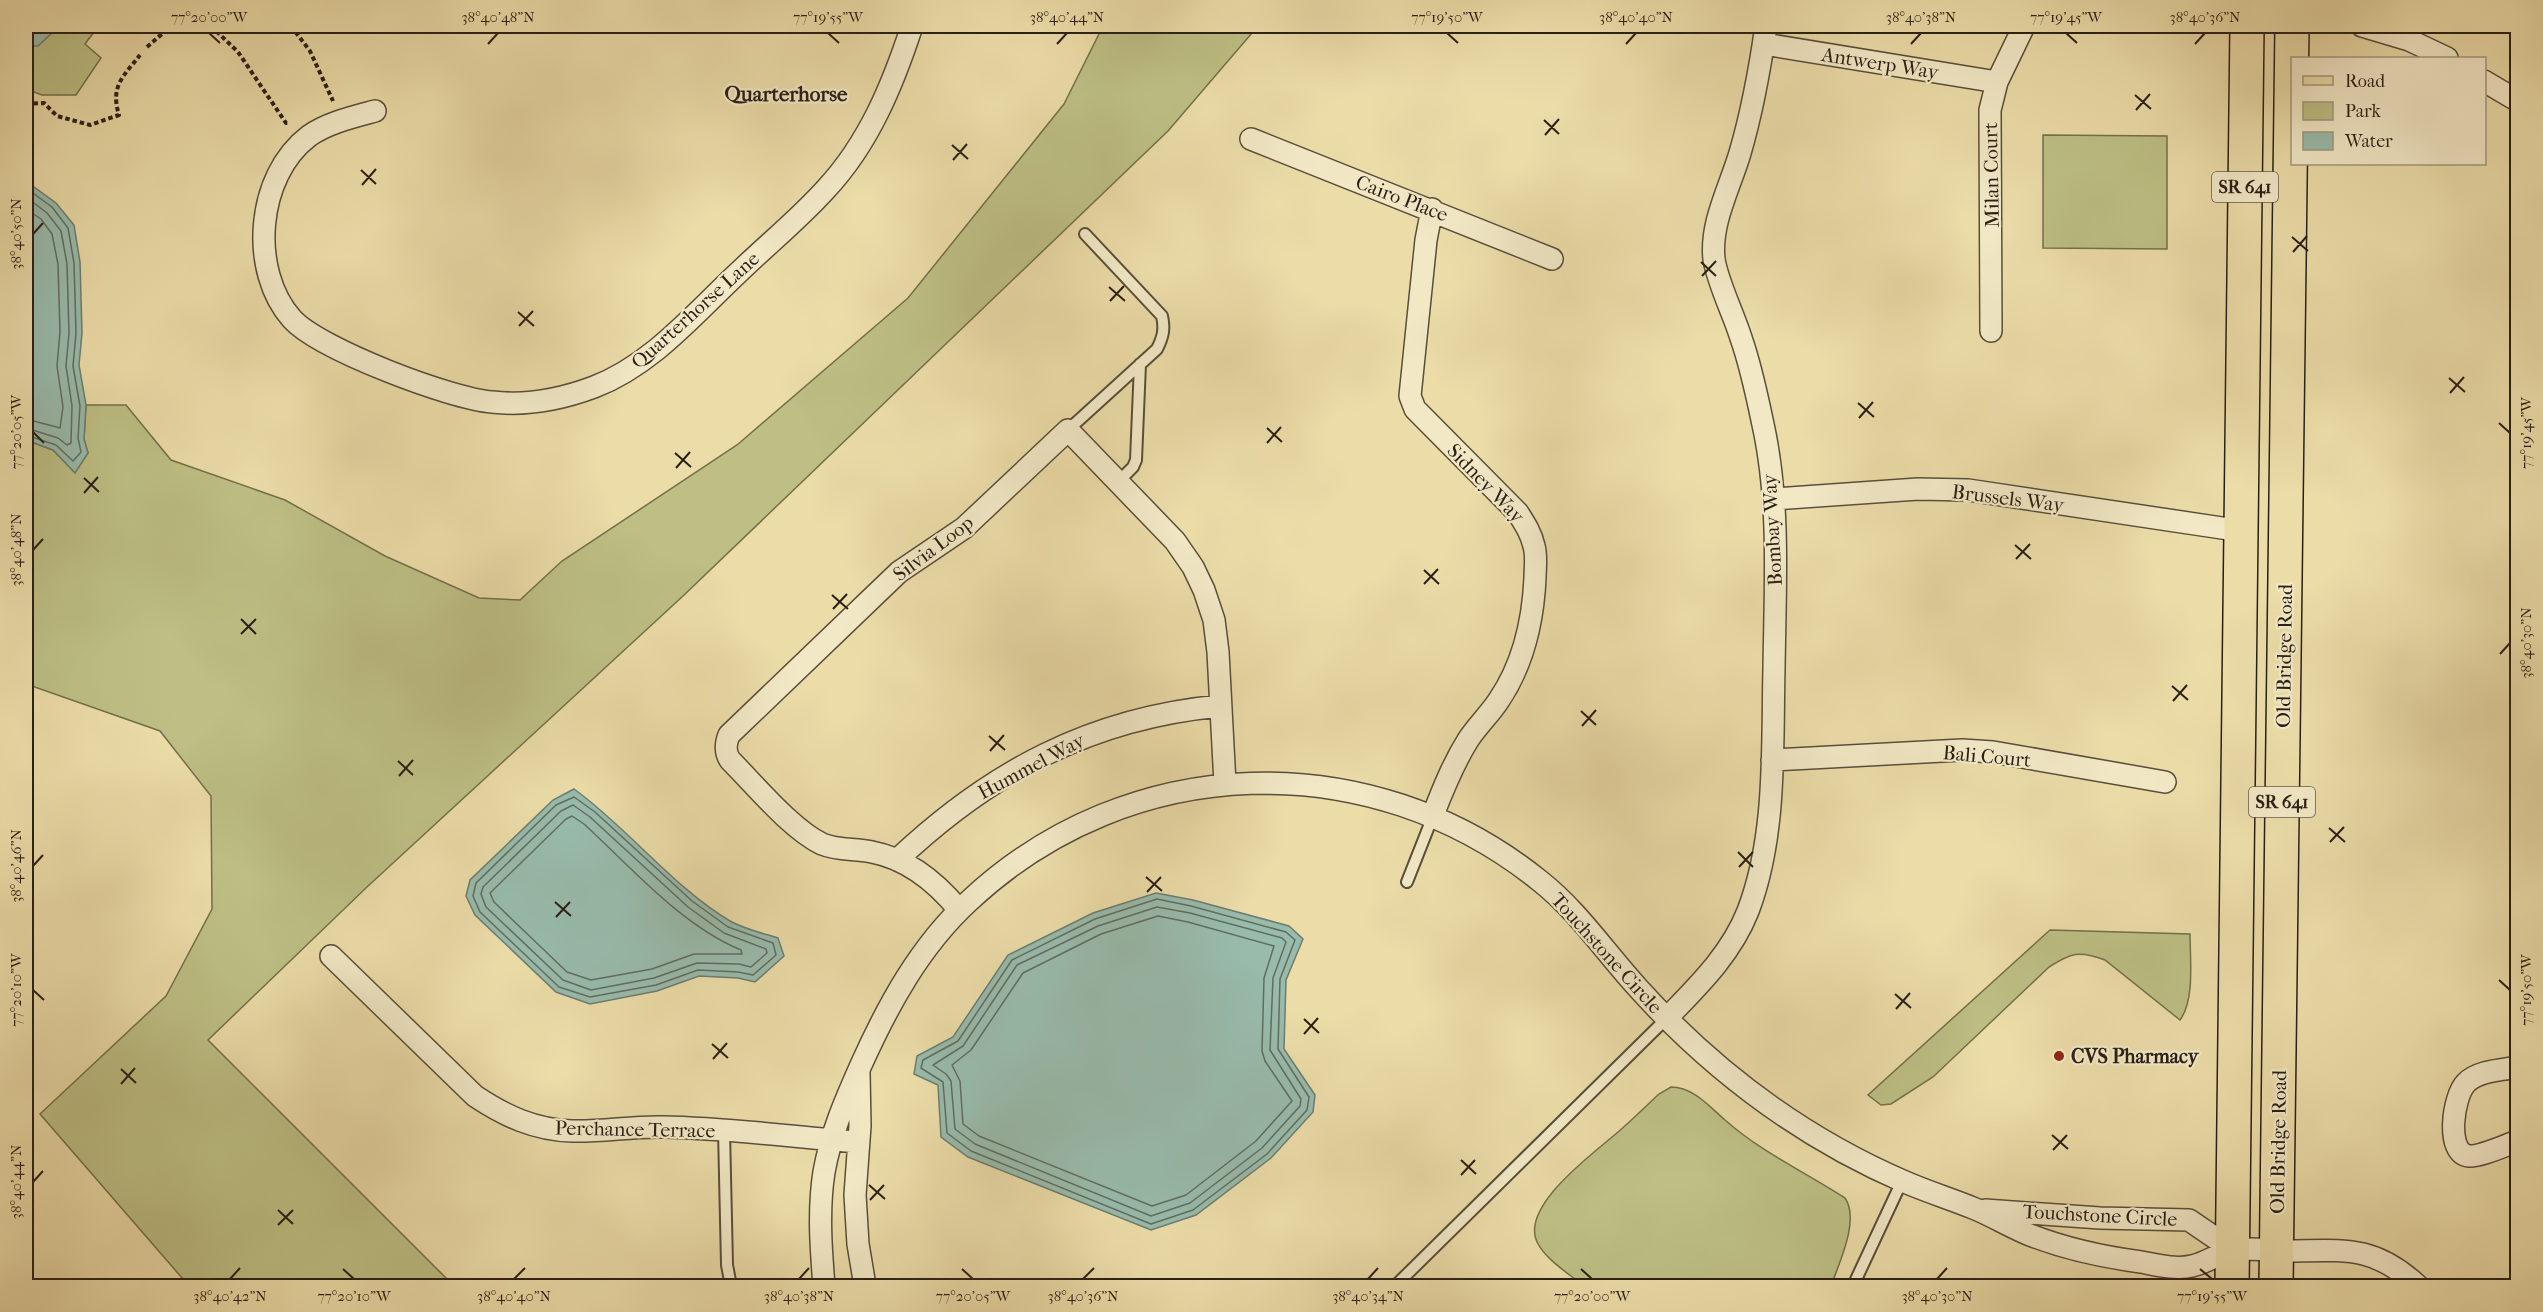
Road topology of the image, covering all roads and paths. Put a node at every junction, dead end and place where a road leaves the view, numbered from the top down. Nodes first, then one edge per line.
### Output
1 (171, 26) edge
2 (211, 26) edge
3 (291, 26) edge
4 (912, 26) edge
5 (2024, 26) edge
6 (2247, 26) edge
7 (2292, 26) edge
8 (2362, 26) edge
9 (1765, 35) edge
10 (147, 47) dead end
11 (140, 55) dead end
12 (2292, 57) edge
13 (2445, 57) edge
14 (1997, 82) junction
15 (2486, 82) edge
16 (2517, 101) edge
17 (2291, 103) edge
18 (26, 104) edge
19 (337, 109) dead end
20 (375, 111) dead end
21 (298, 122) dead end
22 (1251, 140) dead end
23 (1432, 209) junction
24 (1085, 234) dead end
25 (1552, 259) dead end
26 (1992, 331) dead end
27 (1140, 364) junction
28 (1068, 430) junction
29 (1118, 482) junction
30 (1773, 499) junction
31 (2242, 531) junction
32 (1220, 706) junction
33 (1772, 760) junction
34 (2165, 782) dead end
35 (1225, 784) junction
36 (1432, 815) junction
37 (897, 860) junction
38 (1407, 882) dead end
39 (959, 910) junction
40 (331, 956) dead end
41 (1667, 1018) junction
42 (2517, 1067) edge
43 (859, 1069) junction
44 (724, 1131) junction
45 (831, 1140) junction
46 (2517, 1141) edge
47 (858, 1142) junction
48 (1902, 1181) junction
49 (1979, 1210) junction
50 (2233, 1250) junction
51 (2276, 1251) junction
52 (731, 1287) edge
53 (824, 1287) edge
54 (865, 1287) edge
55 (1395, 1287) edge
56 (1853, 1287) edge
57 (2232, 1287) edge
58 (2276, 1287) edge
59 (2418, 1287) edge

1 - 10 path
2 - 21 path
3 - 19 path
4 - 20 street, Quarterhorse Lane
5 - 14 street, Milan Court
6 - 31 main road, SR 641
7 - 12 main road, Old Bridge Road / SR 641
8 - 13 street
9 - 14 street, Antwerp Way
9 - 30 street, Bombay Way
11 - 18 path
14 - 26 street, Milan Court
15 - 16 street
17 - 51 main road, Old Bridge Road / SR 641
22 - 23 street, Cairo Place
23 - 25 street, Cairo Place
23 - 36 street, Sidney Way
24 - 27 lane
27 - 28 lane
27 - 29 lane
28 - 29 street
28 - 37 street, Silvia Loop
29 - 32 street
30 - 31 street, Brussels Way
30 - 33 street, Bombay Way
31 - 50 main road, SR 641
32 - 35 street
32 - 37 street, Hummel Way
33 - 34 street, Bali Court
33 - 41 street, Bombay Way
35 - 36 street, Touchstone Circle
35 - 39 street, Touchstone Circle
36 - 38 lane
36 - 41 street, Touchstone Circle
37 - 39 street, Silvia Loop
39 - 43 street, Touchstone Circle
40 - 44 street, Perchance Terrace
41 - 48 street, Touchstone Circle
41 - 55 lane
42 - 46 street
43 - 45 street, Touchstone Circle
43 - 47 street, Touchstone Circle
44 - 45 street, Perchance Terrace
44 - 52 lane
45 - 47 street, Perchance Terrace
45 - 53 street, Touchstone Circle
47 - 54 street, Touchstone Circle
48 - 49 street, Touchstone Circle
48 - 56 lane
49 - 50 street, Touchstone Circle
49 - 50 street, Touchstone Circle
50 - 51 street
50 - 57 main road, SR 641
51 - 58 main road, Old Bridge Road / SR 641
51 - 59 street

